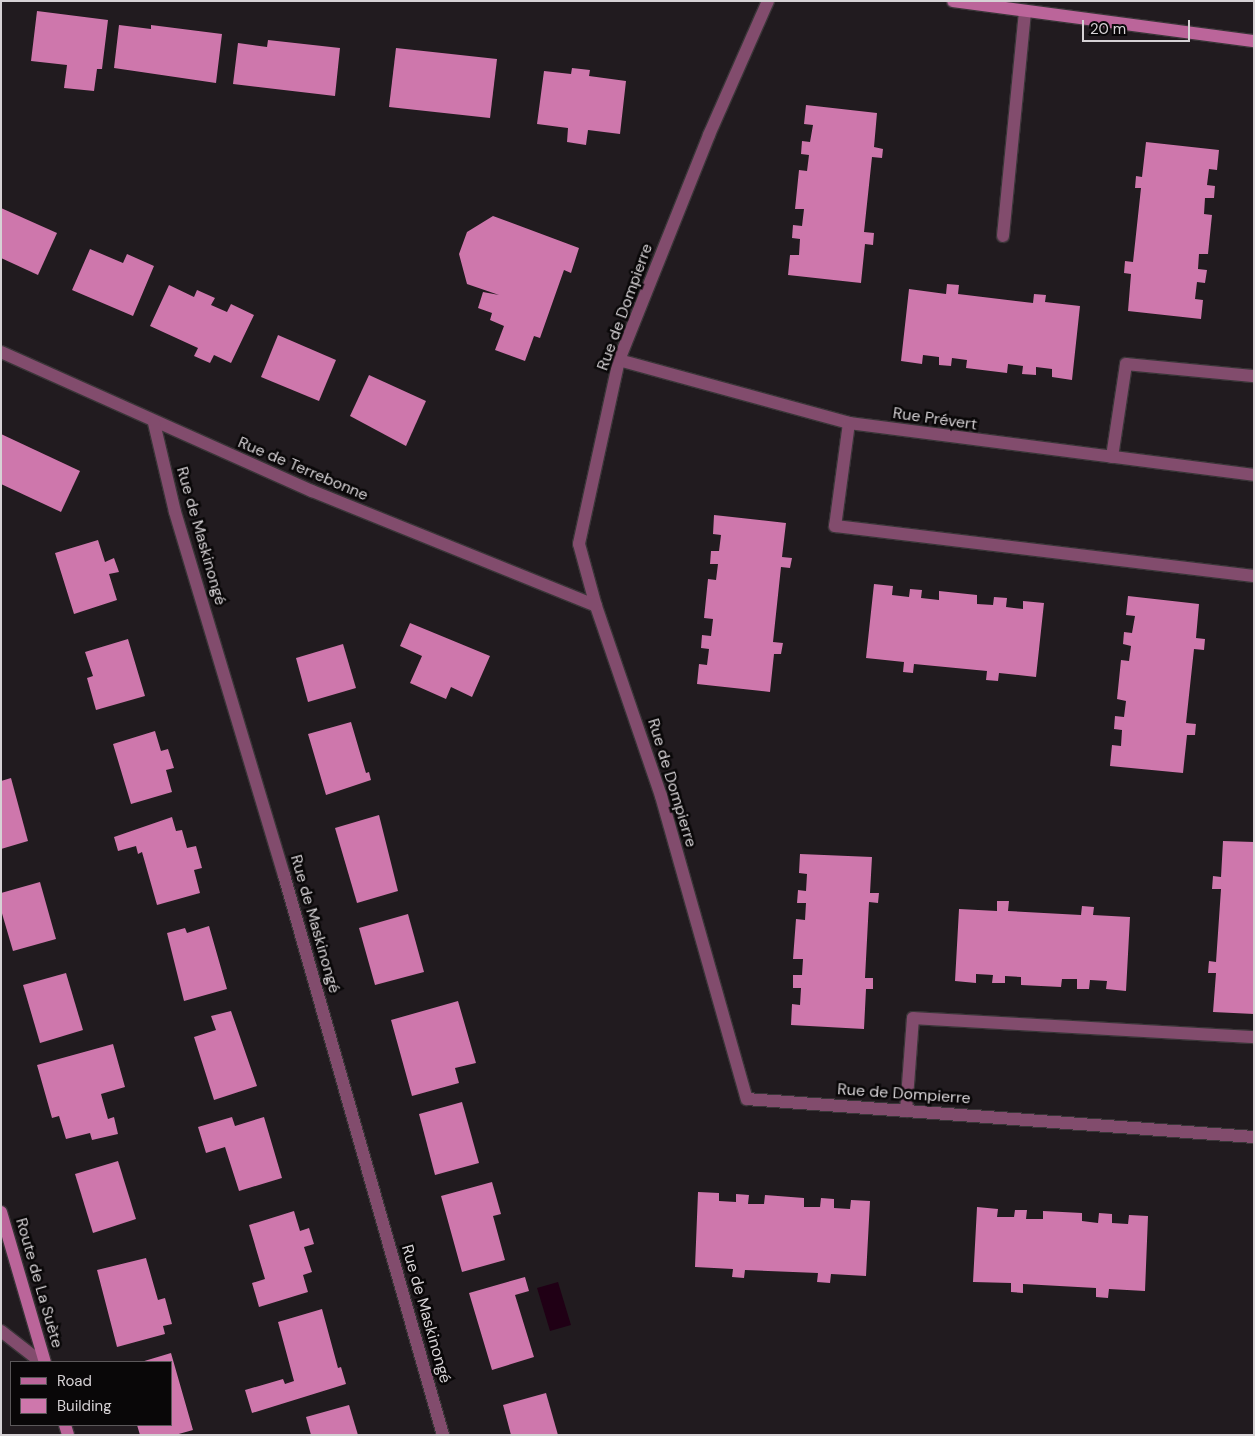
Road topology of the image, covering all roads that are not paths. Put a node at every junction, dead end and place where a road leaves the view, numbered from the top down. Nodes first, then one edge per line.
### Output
1 (768, 1) edge
2 (953, 1) edge
3 (1026, 11) junction
4 (1254, 41) edge
5 (1003, 236) dead end
6 (1, 352) edge
7 (619, 360) junction
8 (1254, 376) edge
9 (154, 423) junction
10 (849, 423) junction
11 (1112, 457) junction
12 (1254, 474) edge
13 (1254, 576) edge
14 (596, 606) junction
15 (1254, 1037) edge
16 (906, 1111) junction
17 (1254, 1137) edge
18 (1, 1212) edge
19 (1, 1332) edge
20 (42, 1361) edge
21 (43, 1361) edge
22 (443, 1435) edge

1 - 7 street, Rue de Dompierre
2 - 3 street
3 - 4 street
3 - 5 street
6 - 9 street, Rue de Terrebonne
7 - 10 street, Rue Prévert
7 - 14 street, Rue de Dompierre
8 - 11 street
9 - 14 street, Rue de Terrebonne
9 - 22 street, Rue de Maskinongé
10 - 11 street, Rue Prévert
10 - 13 street
11 - 12 street, Rue Prévert
14 - 16 street, Rue de Dompierre
15 - 16 street
16 - 17 street, Rue de Dompierre
18 - 21 street, Route de La Suète
19 - 20 street

